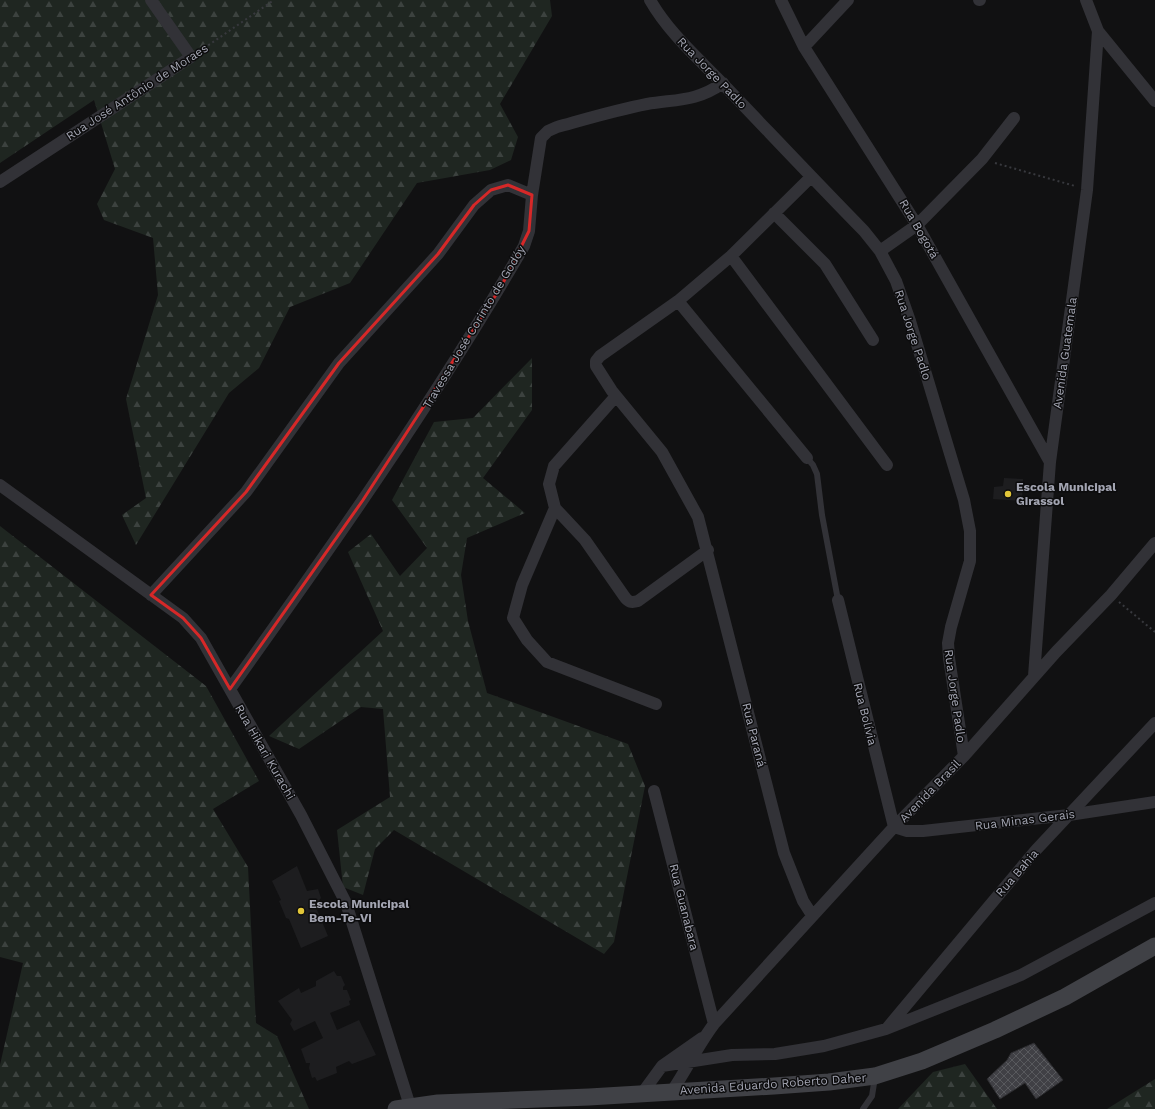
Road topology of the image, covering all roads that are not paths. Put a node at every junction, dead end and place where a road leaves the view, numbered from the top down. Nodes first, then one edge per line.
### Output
1 (151, 0) edge
2 (650, 0) edge
3 (780, 0) edge
4 (848, 0) edge
5 (1086, 0) edge
6 (1098, 31) junction
7 (804, 47) junction
8 (723, 83) junction
9 (1155, 101) edge
10 (1014, 118) dead end
11 (811, 177) junction
12 (0, 182) edge
13 (532, 194) junction
14 (774, 213) junction
15 (917, 225) junction
16 (880, 251) junction
17 (731, 256) junction
18 (678, 301) junction
19 (873, 340) dead end
20 (616, 396) junction
21 (807, 458) joint
22 (1050, 462) junction
23 (886, 465) dead end
24 (0, 486) edge
25 (555, 508) junction
26 (1155, 543) edge
27 (708, 550) junction
28 (151, 595) junction
29 (838, 600) joint
30 (1034, 676) junction
31 (230, 689) junction
32 (656, 704) dead end
33 (1155, 723) edge
34 (964, 756) junction
35 (654, 791) dead end
36 (1155, 802) edge
37 (1069, 815) junction
38 (894, 827) junction
39 (1155, 903) edge
40 (812, 915) junction
41 (1155, 946) edge
42 (714, 1024) junction
43 (886, 1029) junction
44 (703, 1037) junction
45 (692, 1060) junction
46 (662, 1066) junction
47 (875, 1076) junction
48 (643, 1092) junction
49 (672, 1092) junction
50 (403, 1107) edge
51 (863, 1109) edge

1 - 12 street, Rua José Antônio de Moraes
2 - 8 street, Rua Jorge Padlo
3 - 7 street, Rua Bogotá
4 - 7 street
5 - 6 street
6 - 9 street
6 - 22 street, Avenida Guatemala
7 - 15 street, Rua Bogotá
8 - 11 street, Rua Jorge Padlo
8 - 13 street, Travessa José Corinto de Godóy
10 - 15 street
11 - 14 street
11 - 16 street, Rua Jorge Padlo
13 - 28 street
13 - 31 street, Travessa José Corinto de Godóy
14 - 17 street
14 - 19 street
15 - 16 street
15 - 22 street, Rua Bogotá
16 - 34 street, Rua Jorge Padlo
17 - 18 street
17 - 23 street
18 - 20 street, Rua Paraná
18 - 21 street
20 - 25 street
20 - 27 street, Rua Paraná
21 - 29 lane
22 - 30 street, Avenida Guatemala
24 - 28 street, Rua Hikari Kurachi
25 - 27 street
25 - 32 street
26 - 30 street, Avenida Brasil
27 - 40 street, Rua Paraná
28 - 31 street, Rua Hikari Kurachi
29 - 38 street, Rua Bolívia
30 - 34 street, Avenida Brasil
31 - 50 street, Rua Hikari Kurachi
33 - 37 street, Rua Bahia
34 - 38 street, Avenida Brasil
35 - 42 street, Rua Guanabara
36 - 37 street, Rua Minas Gerais
37 - 38 street, Rua Minas Gerais
37 - 43 street, Rua Bahia
38 - 40 street, Avenida Brasil
39 - 43 street
40 - 42 street, Avenida Brasil
41 - 47 main road, Avenida Eduardo Roberto Daher
42 - 44 street, Avenida Brasil
43 - 45 street
44 - 45 street, Avenida Brasil
44 - 46 street, Avenida Brasil
45 - 46 street
45 - 49 street, Avenida Brasil
46 - 48 street, Avenida Brasil
47 - 49 main road, Avenida Eduardo Roberto Daher
47 - 51 lane
48 - 49 main road, Avenida Eduardo Roberto Daher
48 - 50 main road, Avenida Eduardo Roberto Daher

